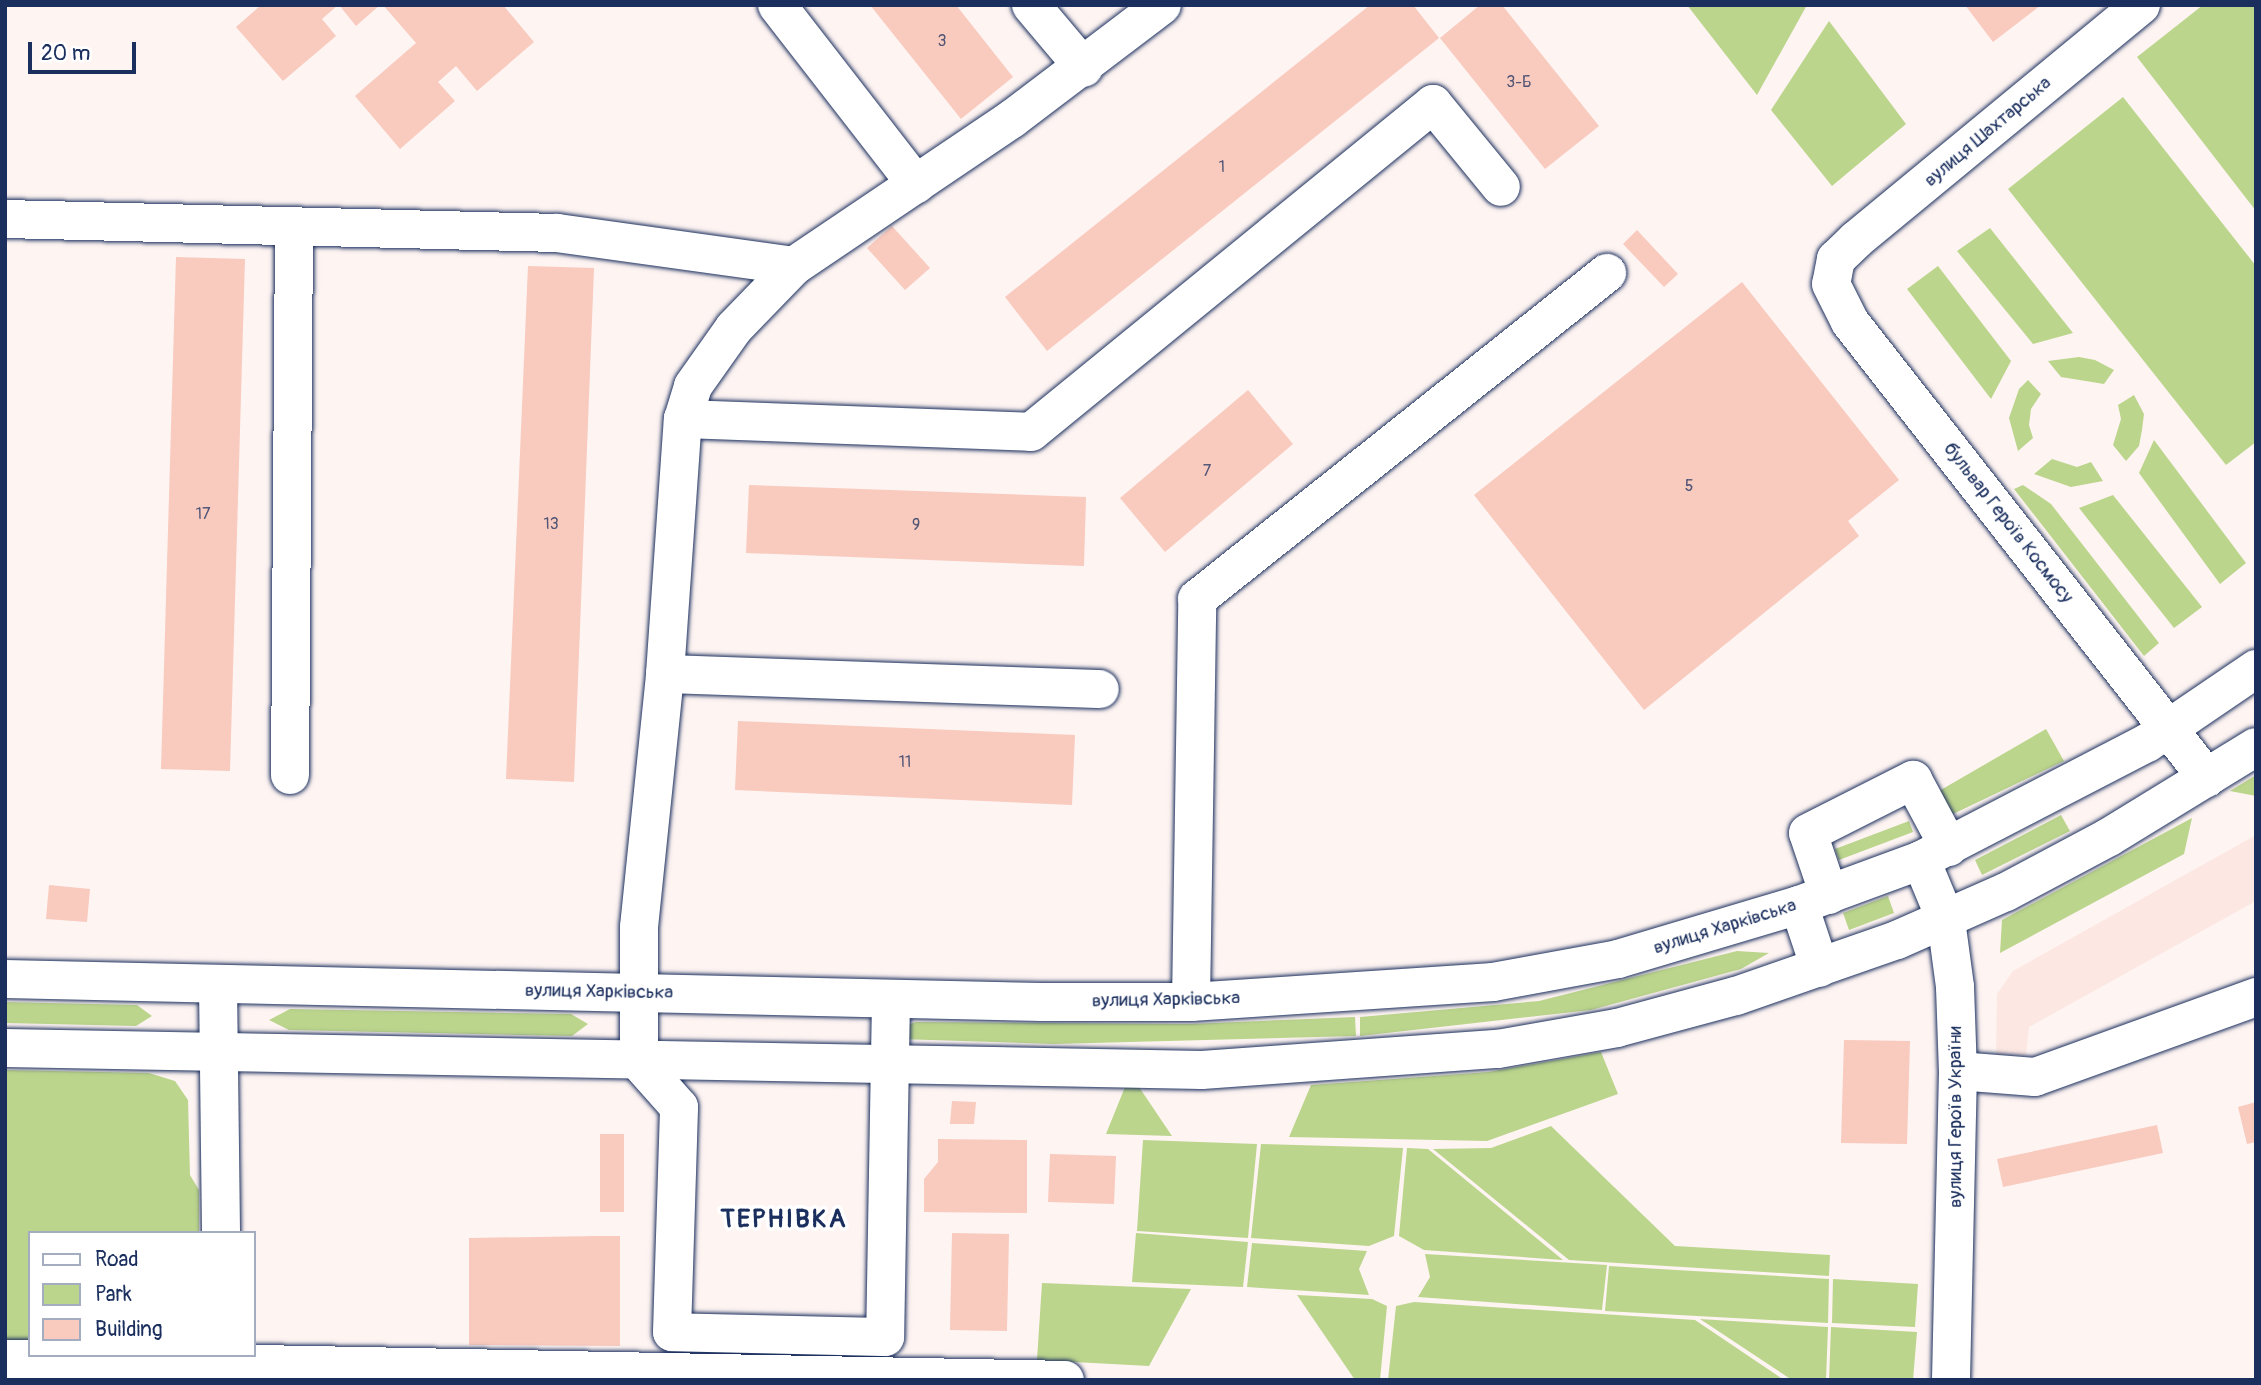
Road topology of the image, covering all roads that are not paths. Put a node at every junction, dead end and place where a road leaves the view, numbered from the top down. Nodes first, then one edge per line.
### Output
1 (778, 5) edge
2 (1031, 5) edge
3 (1162, 5) edge
4 (2141, 5) edge
5 (1084, 68) junction
6 (916, 184) junction
7 (1501, 187) dead end
8 (5, 219) edge
9 (294, 228) junction
10 (1836, 259) joint
11 (794, 266) junction
12 (1607, 273) dead end
13 (683, 419) junction
14 (2256, 668) edge
15 (665, 674) junction
16 (1100, 689) dead end
17 (2169, 730) junction
18 (2256, 747) edge
19 (290, 775) dead end
20 (2207, 778) junction
21 (1935, 854) junction
22 (1814, 900) junction
23 (1946, 920) junction
24 (1820, 968) junction
25 (5, 979) edge
26 (218, 985) junction
27 (640, 992) junction
28 (2256, 997) edge
29 (891, 1000) junction
30 (1191, 1002) junction
31 (5, 1048) edge
32 (219, 1054) junction
33 (639, 1062) junction
34 (890, 1065) junction
35 (1958, 1071) junction
36 (221, 1231) edge
37 (5, 1359) edge
38 (222, 1366) edge
39 (1065, 1380) edge
40 (1951, 1380) edge

1 - 6 street
2 - 5 street
3 - 5 street
4 - 10 street, вулиця Шахтарська
5 - 6 street
6 - 11 street
7 - 13 street
8 - 9 street
9 - 11 street
9 - 19 street
10 - 17 street, бульвар Героїв Космосу
11 - 13 street
12 - 30 street
13 - 15 street
14 - 17 street, вулиця Харківська
15 - 16 street
15 - 27 street
17 - 20 street, бульвар Героїв Космосу
17 - 21 street, вулиця Харківська
18 - 20 street
20 - 23 street
21 - 22 street, вулиця Харківська
21 - 22 street, вулиця Героїв України
21 - 23 street, вулиця Героїв України
22 - 24 street
22 - 30 street, вулиця Харківська
23 - 24 street
23 - 35 street, вулиця Героїв України
24 - 34 street
25 - 26 street, вулиця Харківська
26 - 27 street, вулиця Харківська
26 - 32 street
27 - 29 street, вулиця Харківська
27 - 33 street
28 - 35 street
29 - 30 street, вулиця Харківська
29 - 34 street
31 - 32 street
32 - 33 street
32 - 36 street
33 - 34 street
33 - 34 street
35 - 40 street, вулиця Героїв України
37 - 38 street
38 - 39 street

